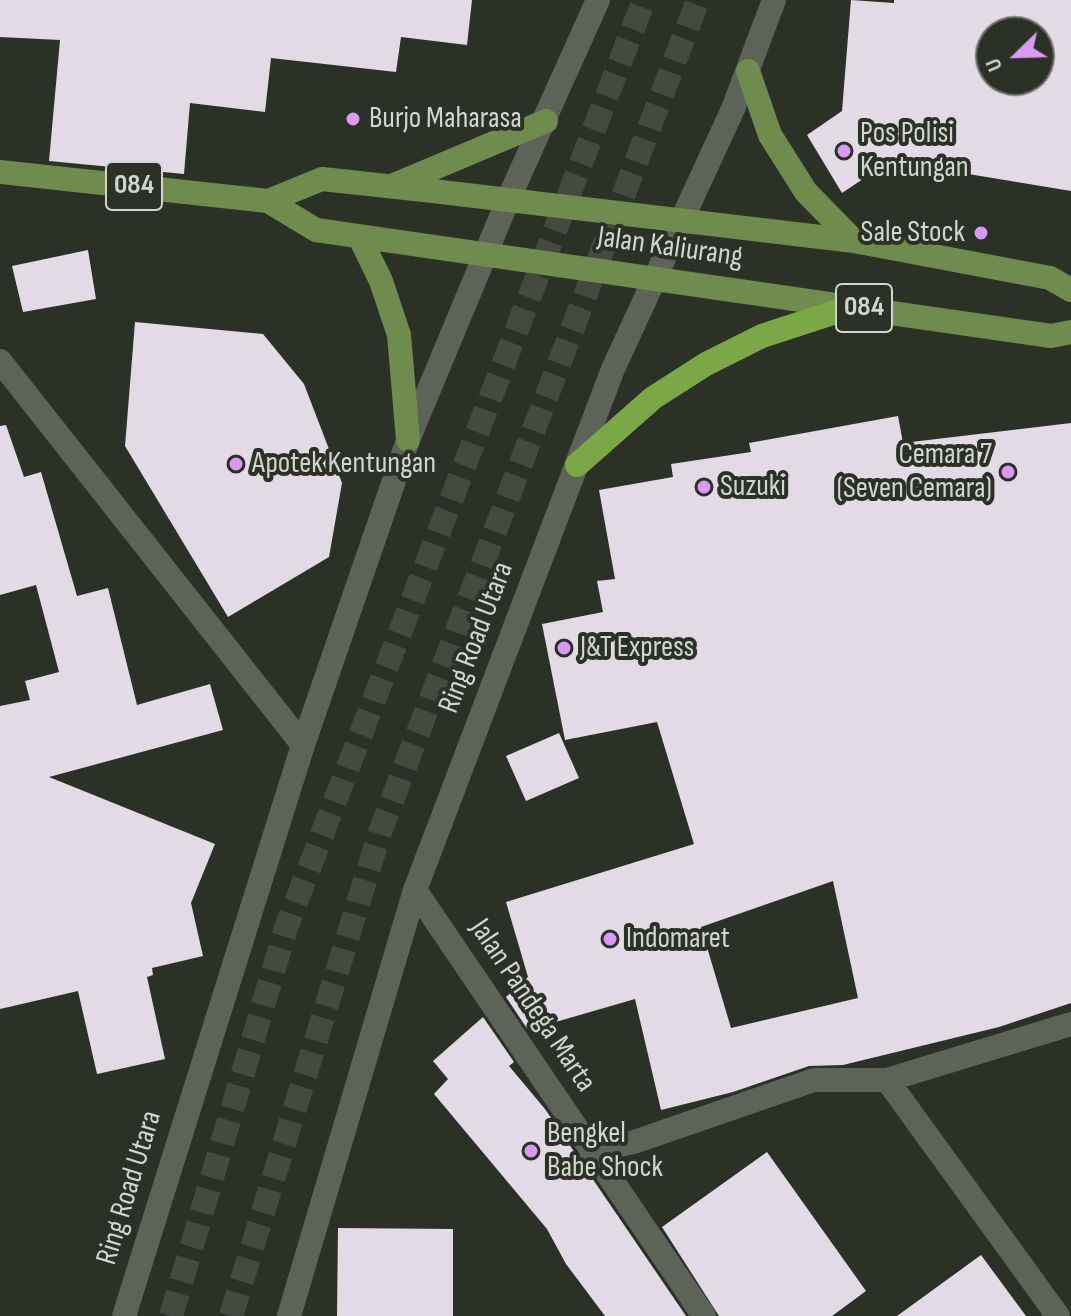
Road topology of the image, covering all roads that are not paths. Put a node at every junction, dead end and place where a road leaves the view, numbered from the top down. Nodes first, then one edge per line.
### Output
1 (598, 0) edge
2 (774, 0) edge
3 (748, 71) junction
4 (546, 121) junction
5 (0, 172) edge
6 (392, 186) junction
7 (508, 200) junction
8 (268, 201) junction
9 (684, 221) junction
10 (359, 236) junction
11 (854, 241) junction
12 (486, 255) junction
13 (656, 279) junction
14 (1071, 290) edge
15 (854, 306) junction
16 (1071, 332) edge
17 (0, 361) edge
18 (408, 440) junction
19 (577, 465) junction
20 (303, 745) junction
21 (415, 890) junction
22 (1071, 1024) edge
23 (887, 1080) junction
24 (590, 1151) junction
25 (124, 1316) edge
26 (289, 1316) edge
27 (704, 1316) edge
28 (1058, 1316) edge

1 - 4 street, Ring Road Utara
2 - 3 street, Ring Road Utara
3 - 9 street, Ring Road Utara
3 - 11 main road
4 - 6 main road
4 - 7 street, Ring Road Utara
5 - 8 main road, Jalan Kaliurang / 084
6 - 7 main road, Jalan Kaliurang / 084
6 - 8 main road, Jalan Kaliurang / 084
7 - 9 main road, Jalan Kaliurang / 084
7 - 12 street, Ring Road Utara
8 - 10 main road, Jalan Kaliurang / 084
9 - 11 main road, Jalan Kaliurang / 084
9 - 13 street, Ring Road Utara
10 - 12 main road, Jalan Kaliurang / 084
10 - 18 main road
11 - 14 main road, Jalan Kaliurang / 084
12 - 13 main road, Jalan Kaliurang / 084
12 - 18 street, Ring Road Utara
13 - 15 main road, Jalan Kaliurang / 084
13 - 19 street, Ring Road Utara
15 - 16 main road, Jalan Kaliurang / 084
15 - 19 highway
17 - 20 street
18 - 20 street, Ring Road Utara
19 - 21 street, Ring Road Utara
20 - 25 street, Ring Road Utara
21 - 24 street, Jalan Pandega Marta
21 - 26 street, Ring Road Utara
22 - 23 street
23 - 24 street
23 - 28 street
24 - 27 street, Jalan Pandega Marta

